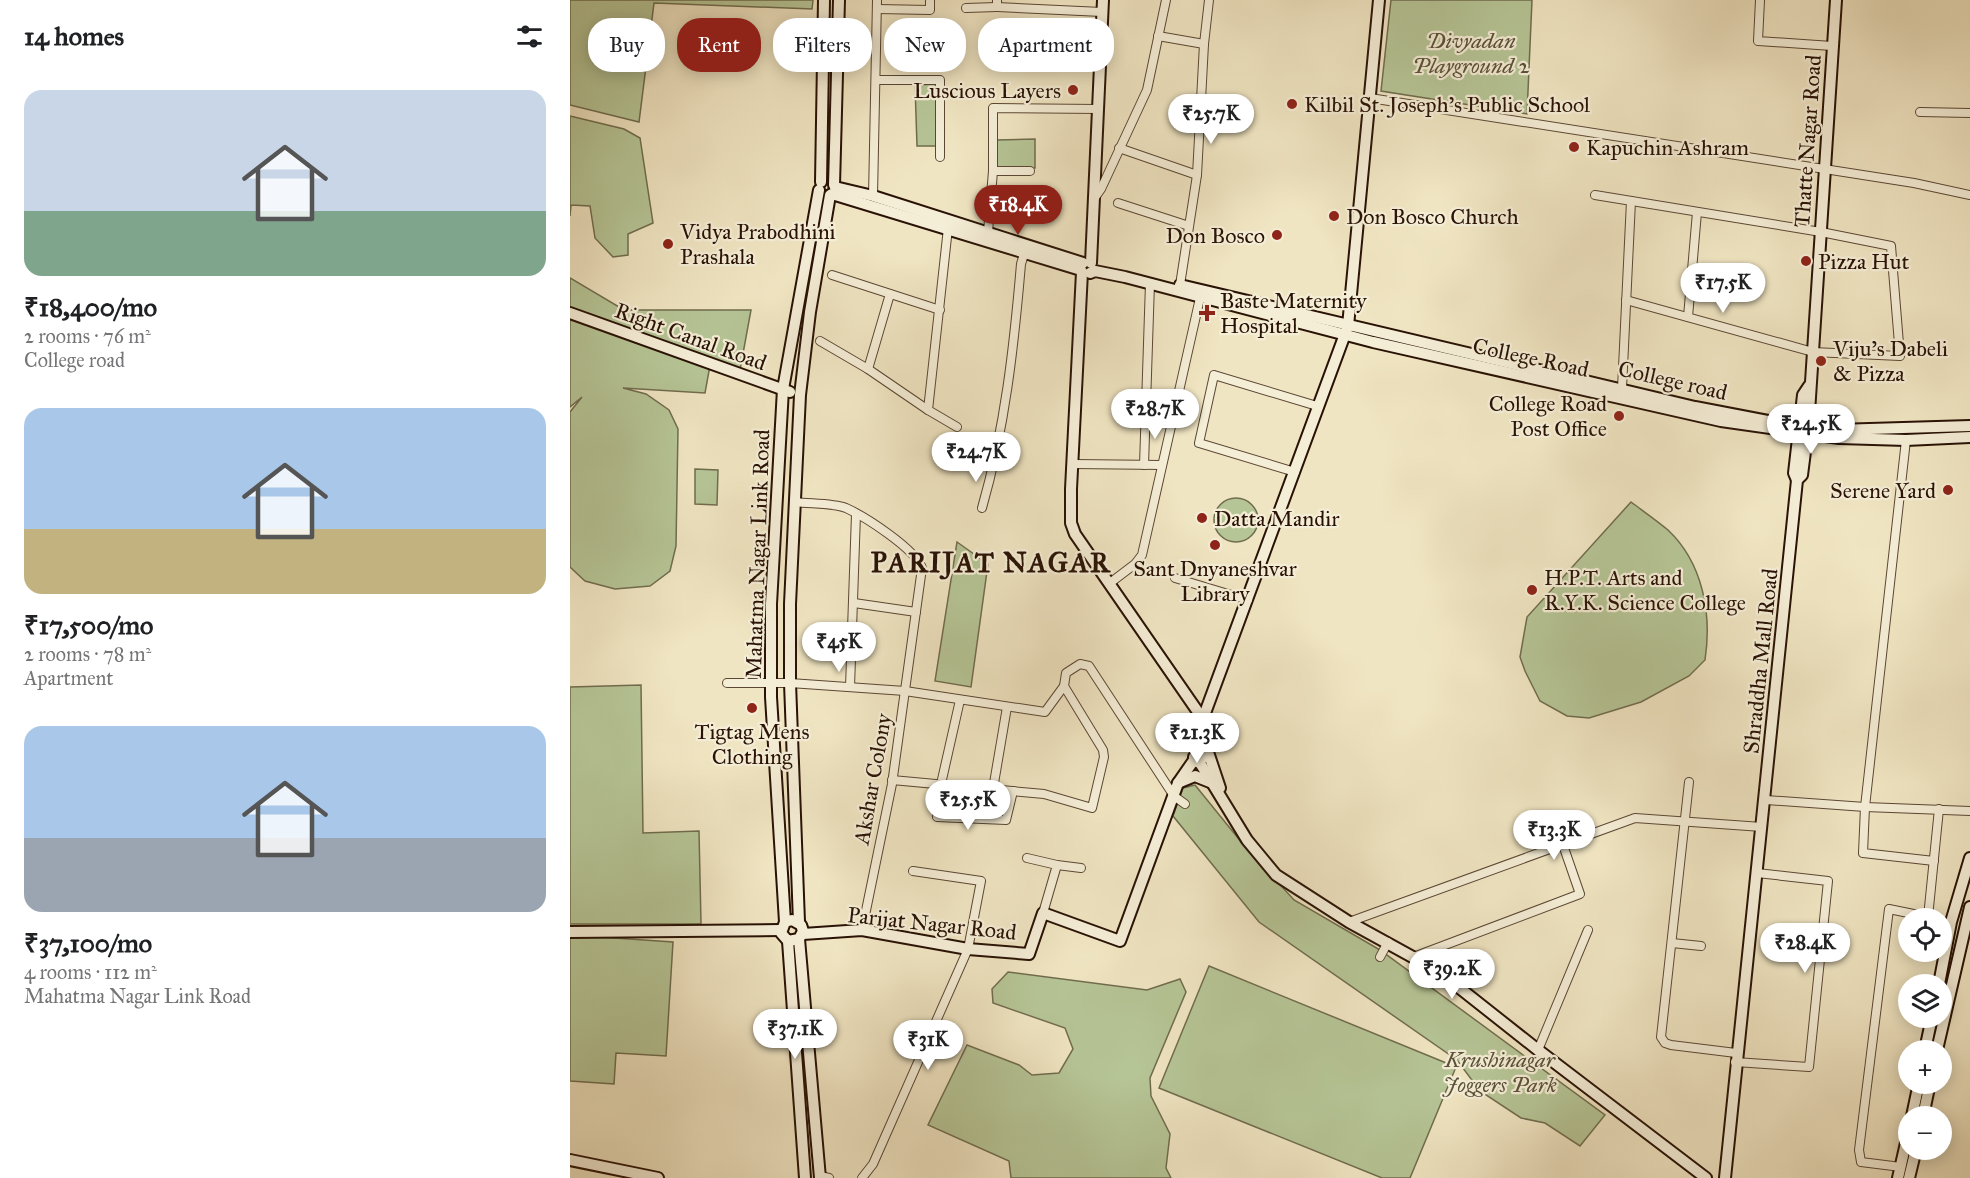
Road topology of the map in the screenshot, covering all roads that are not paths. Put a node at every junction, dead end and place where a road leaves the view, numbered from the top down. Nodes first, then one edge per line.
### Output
1 (824, 0) edge
2 (839, 0) edge
3 (930, 0) edge
4 (1103, 0) edge
5 (1166, 0) edge
6 (1209, 0) edge
7 (1379, 0) edge
8 (1760, 0) edge
9 (1836, 0) edge
10 (877, 4) edge
11 (997, 4) edge
12 (1039, 4) edge
13 (966, 8) dead end
14 (1102, 12) junction
15 (1158, 36) junction
16 (1204, 44) junction
17 (1832, 46) junction
18 (876, 80) junction
19 (1370, 98) junction
20 (1098, 109) junction
21 (1920, 112) dead end
22 (1970, 113) edge
23 (1119, 148) junction
24 (940, 157) dead end
25 (993, 171) junction
26 (1030, 171) dead end
27 (1824, 171) junction
28 (1197, 175) junction
29 (820, 186) junction
30 (833, 190) junction
31 (1595, 195) dead end
32 (1970, 195) edge
33 (873, 196) junction
34 (1094, 200) junction
35 (1632, 201) junction
36 (1118, 203) dead end
37 (1697, 212) junction
38 (1189, 226) junction
39 (948, 228) junction
40 (988, 232) junction
41 (1821, 232) junction
42 (1024, 254) junction
43 (1086, 268) junction
44 (832, 275) dead end
45 (1150, 283) junction
46 (1180, 285) junction
47 (890, 294) junction
48 (1200, 298) junction
49 (1626, 300) junction
50 (940, 310) junction
51 (570, 313) edge
52 (1688, 318) junction
53 (1347, 330) junction
54 (820, 341) dead end
55 (1813, 352) junction
56 (868, 369) junction
57 (1622, 388) junction
58 (783, 389) junction
59 (800, 395) junction
60 (1317, 406) junction
61 (928, 410) junction
62 (1970, 426) edge
63 (957, 427) dead end
64 (1803, 431) junction
65 (1937, 433) junction
66 (1970, 437) edge
67 (1906, 440) junction
68 (1072, 464) junction
69 (1144, 465) junction
70 (1162, 465) junction
71 (1295, 472) junction
72 (795, 502) junction
73 (982, 508) dead end
74 (856, 514) junction
75 (1175, 578) dead end
76 (1110, 583) junction
77 (1248, 600) junction
78 (854, 603) junction
79 (916, 612) junction
80 (727, 683) dead end
81 (771, 683) junction
82 (790, 683) junction
83 (1064, 686) junction
84 (850, 687) junction
85 (905, 691) junction
86 (960, 700) junction
87 (1007, 707) junction
88 (1202, 730) junction
89 (1199, 758) junction
90 (892, 780) junction
91 (1182, 781) junction
92 (1689, 782) dead end
93 (940, 784) junction
94 (1217, 784) junction
95 (993, 789) junction
96 (1013, 791) junction
97 (1174, 796) junction
98 (1766, 800) junction
99 (1185, 804) dead end
100 (1865, 807) junction
101 (1938, 810) junction
102 (1970, 811) edge
103 (1684, 822) junction
104 (1762, 827) junction
105 (1563, 845) junction
106 (1027, 858) dead end
107 (1970, 858) edge
108 (1934, 861) junction
109 (1057, 865) junction
110 (1081, 868) dead end
111 (913, 870) dead end
112 (1757, 873) junction
113 (1970, 907) edge
114 (1932, 908) edge
115 (1951, 908) edge
116 (1898, 911) edge
117 (1043, 913) junction
118 (799, 922) junction
119 (1349, 922) junction
120 (783, 926) junction
121 (862, 930) junction
122 (1588, 930) dead end
123 (570, 932) edge
124 (801, 937) junction
125 (788, 940) junction
126 (1388, 942) junction
127 (1672, 943) junction
128 (1701, 946) dead end
129 (968, 949) junction
130 (1416, 956) junction
131 (1380, 957) dead end
132 (1939, 1040) edge
133 (1538, 1050) junction
134 (1736, 1057) junction
135 (570, 1160) edge
136 (1914, 1160) edge
137 (1899, 1172) edge
138 (619, 1174) edge
139 (823, 1177) edge
140 (658, 1178) edge
141 (805, 1178) edge
142 (862, 1178) edge
143 (1706, 1178) edge
144 (1725, 1178) edge
145 (1910, 1178) edge

1 - 29 street, Mahatma Nagar Link Road
2 - 30 street, Mahatma Nagar Link Road
3 - 10 street
4 - 14 street
5 - 15 street
6 - 16 street
7 - 19 street
8 - 17 street
9 - 17 street, Thatte Nagar Road
10 - 18 street
11 - 12 street
11 - 13 street
12 - 14 street
14 - 20 street
15 - 16 street
15 - 23 street
16 - 28 street
17 - 27 street, Thatte Nagar Road
18 - 24 street
18 - 33 street
19 - 27 street
19 - 53 street
20 - 25 street
20 - 34 street
21 - 22 street
23 - 28 street
23 - 34 street
25 - 26 street
25 - 40 street
27 - 32 street
27 - 41 street, Thatte Nagar Road
28 - 38 street
29 - 30 street
29 - 58 street, Mahatma Nagar Link Road
30 - 33 street, College road
30 - 39 street, College Road
30 - 59 street, Mahatma Nagar Link Road
31 - 35 street
33 - 40 street, College road
34 - 43 street
35 - 37 street
35 - 49 street
36 - 38 street
37 - 41 street
37 - 52 street
38 - 46 street
39 - 42 street, College Road
39 - 50 street
40 - 43 street, College road
41 - 55 street, Thatte Nagar Road
41 - 55 street
42 - 43 street, College Road
42 - 73 street
43 - 45 street, College Road
43 - 46 street, College road
43 - 68 street
44 - 47 street
45 - 48 street, College Road
45 - 69 street
46 - 53 street, College road
47 - 50 street
47 - 56 street
48 - 53 street, College Road
48 - 70 street
49 - 52 street
49 - 57 street
50 - 61 street
51 - 58 street, Right Canal Road
52 - 55 street
53 - 57 street, College road
53 - 60 street
53 - 64 street, College Road
54 - 56 street
55 - 64 street, Thatte Nagar Road
56 - 61 street
57 - 64 street, College road
58 - 59 street, Right Canal Road
58 - 81 street, Mahatma Nagar Link Road
59 - 72 street, Mahatma Nagar Link Road
60 - 71 street
60 - 71 street
61 - 63 street
62 - 65 street, College road
64 - 65 street, College road
64 - 67 street, College Road
64 - 98 street, Shraddha Mall Road
65 - 66 street, College Road
65 - 67 street, College Road
67 - 100 street
68 - 69 street
68 - 76 street
69 - 70 street
70 - 76 street
71 - 77 street
72 - 74 street, Akshar Colony
72 - 82 street, Mahatma Nagar Link Road
74 - 78 street
74 - 79 street, Akshar Colony
75 - 77 street
76 - 88 street
77 - 88 street
78 - 79 street
78 - 84 street
79 - 85 street, Akshar Colony
80 - 81 street
81 - 82 street
81 - 120 street, Mahatma Nagar Link Road
82 - 84 street
82 - 118 street, Mahatma Nagar Link Road
83 - 87 street
83 - 96 street
83 - 97 street
84 - 85 street
85 - 86 street
85 - 90 street, Akshar Colony
86 - 87 street
86 - 93 street
87 - 95 street
88 - 89 street
88 - 94 street
89 - 91 street
89 - 94 street
90 - 93 street
90 - 121 street, Akshar Colony
91 - 94 street
91 - 97 street
92 - 103 street
93 - 95 street
93 - 96 street
94 - 119 street
95 - 96 street
97 - 99 street
97 - 117 street, Parijat Nagar Road
98 - 100 street
98 - 104 street, Shraddha Mall Road
100 - 101 street
100 - 108 street
101 - 102 street
101 - 108 street
103 - 104 street
103 - 105 street
103 - 127 street
104 - 112 street
105 - 119 street
105 - 130 street
106 - 109 street
107 - 115 street
108 - 114 street
109 - 110 street
109 - 117 street
111 - 129 street
112 - 134 street
112 - 134 street
113 - 132 street
116 - 137 street
117 - 129 street, Parijat Nagar Road
118 - 120 street
118 - 124 street, Mahatma Nagar Link Road
119 - 126 street
120 - 123 street
120 - 125 street
121 - 124 street, Parijat Nagar Road
121 - 129 street, Parijat Nagar Road
122 - 133 street
124 - 125 street, Parijat Nagar Road
124 - 139 street
125 - 141 street
126 - 130 street
126 - 131 street
127 - 128 street
127 - 134 street
129 - 142 street
130 - 133 street
133 - 143 street
134 - 144 street
135 - 138 street
136 - 145 street
138 - 140 street

